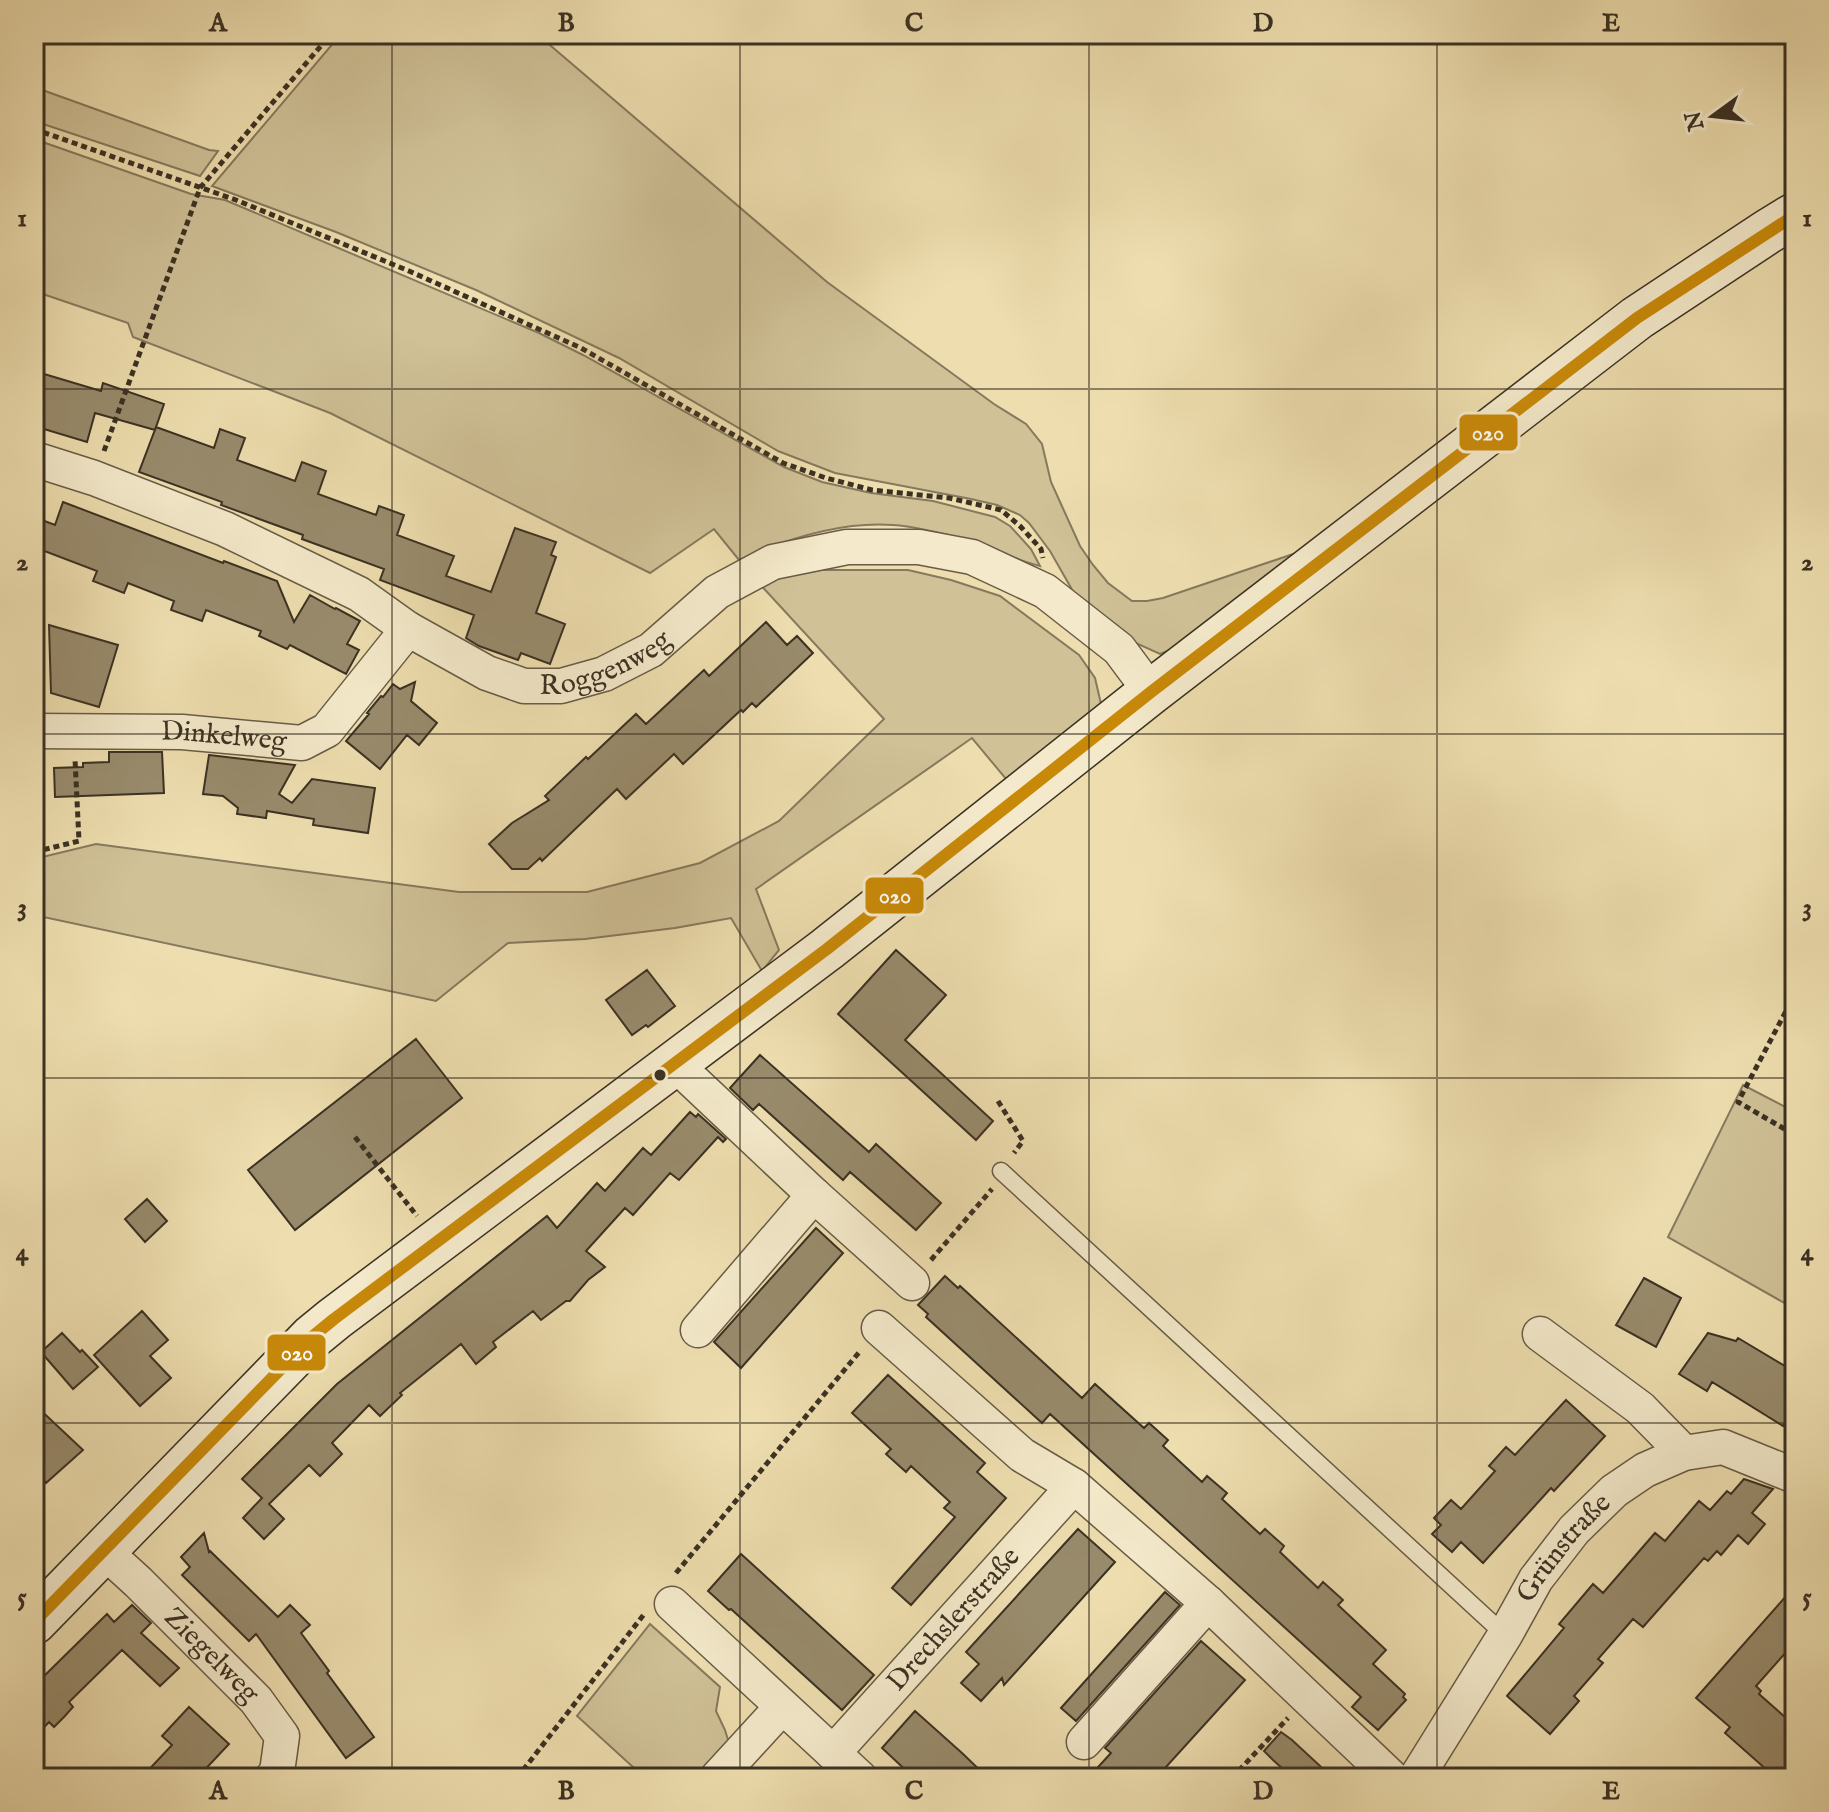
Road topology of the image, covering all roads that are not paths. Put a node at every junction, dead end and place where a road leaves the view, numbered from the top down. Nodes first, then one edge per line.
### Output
1 (1795, 215) edge
2 (34, 459) edge
3 (408, 629) junction
4 (1151, 692) junction
5 (34, 731) edge
6 (675, 1064) junction
7 (1001, 1171) road end
8 (814, 1195) junction
9 (912, 1283) road end
10 (879, 1328) dead end
11 (698, 1330) dead end
12 (1540, 1334) dead end
13 (1684, 1453) junction
14 (1795, 1476) edge
15 (1074, 1486) junction
16 (104, 1551) junction
17 (1208, 1603) junction
18 (672, 1604) dead end
19 (34, 1622) edge
20 (1505, 1635) junction
21 (782, 1707) junction
22 (1084, 1742) dead end
23 (833, 1753) junction
24 (272, 1778) edge
25 (717, 1778) edge
26 (860, 1778) edge
27 (1392, 1778) edge
28 (1416, 1778) edge

1 - 4 street
2 - 3 street, Roggenweg
3 - 4 street, Roggenweg
3 - 5 street, Dinkelweg
4 - 6 street
6 - 8 street
6 - 16 street
7 - 20 lane
8 - 9 street
8 - 11 street
10 - 15 street
12 - 13 street
13 - 14 street, Grünstraße
13 - 20 street, Grünstraße
15 - 17 street
15 - 23 street, Drechslerstraße
16 - 19 street
16 - 24 street, Ziegelweg
17 - 22 street
17 - 27 street
18 - 21 street
20 - 28 street, Grünstraße
21 - 23 street
21 - 25 street
23 - 26 street

